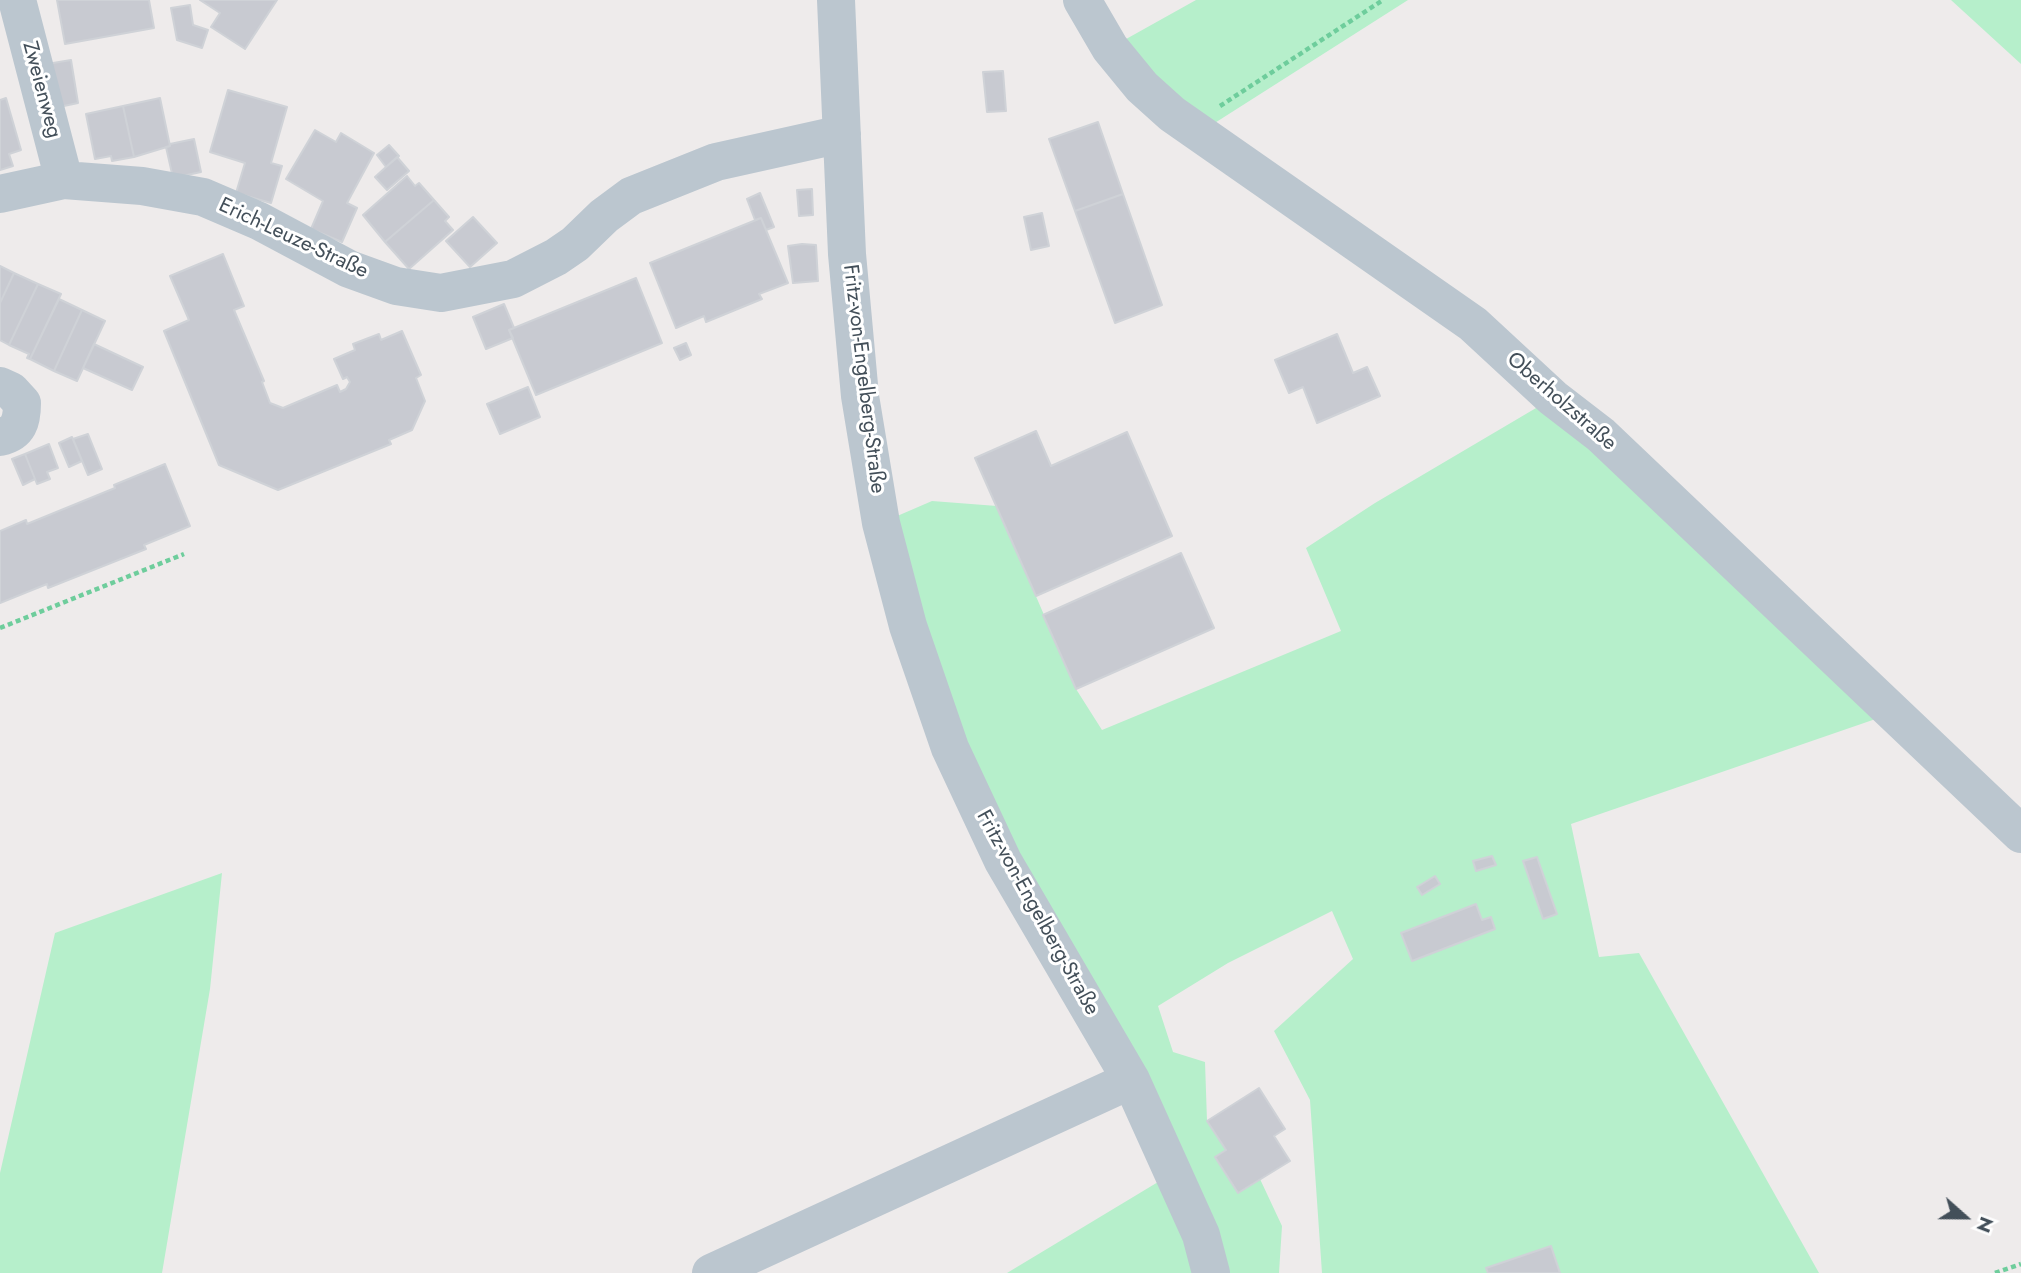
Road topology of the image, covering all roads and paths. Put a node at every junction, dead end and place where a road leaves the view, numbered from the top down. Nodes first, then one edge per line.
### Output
1 (17, 0) edge
2 (836, 0) edge
3 (1082, 0) edge
4 (1383, 0) edge
5 (1185, 123) junction
6 (842, 134) junction
7 (64, 180) junction
8 (0, 194) edge
9 (0, 386) edge
10 (0, 437) edge
11 (184, 554) dead end
12 (0, 628) edge
13 (2021, 834) edge
14 (1131, 1080) junction
15 (2021, 1264) edge
16 (711, 1273) edge
17 (1211, 1273) edge
18 (1996, 1273) edge

1 - 7 street, Zweienweg
2 - 6 street, Fritz-von-Engelberg-Straße
3 - 5 street, Oberholzstraße
4 - 5 path
5 - 13 street, Oberholzstraße
6 - 7 street, Erich-Leuze-Straße
6 - 14 street, Fritz-von-Engelberg-Straße
7 - 8 street, Erich-Leuze-Straße
9 - 10 street
11 - 12 path
14 - 16 street
14 - 17 street, Fritz-von-Engelberg-Straße
15 - 18 path

